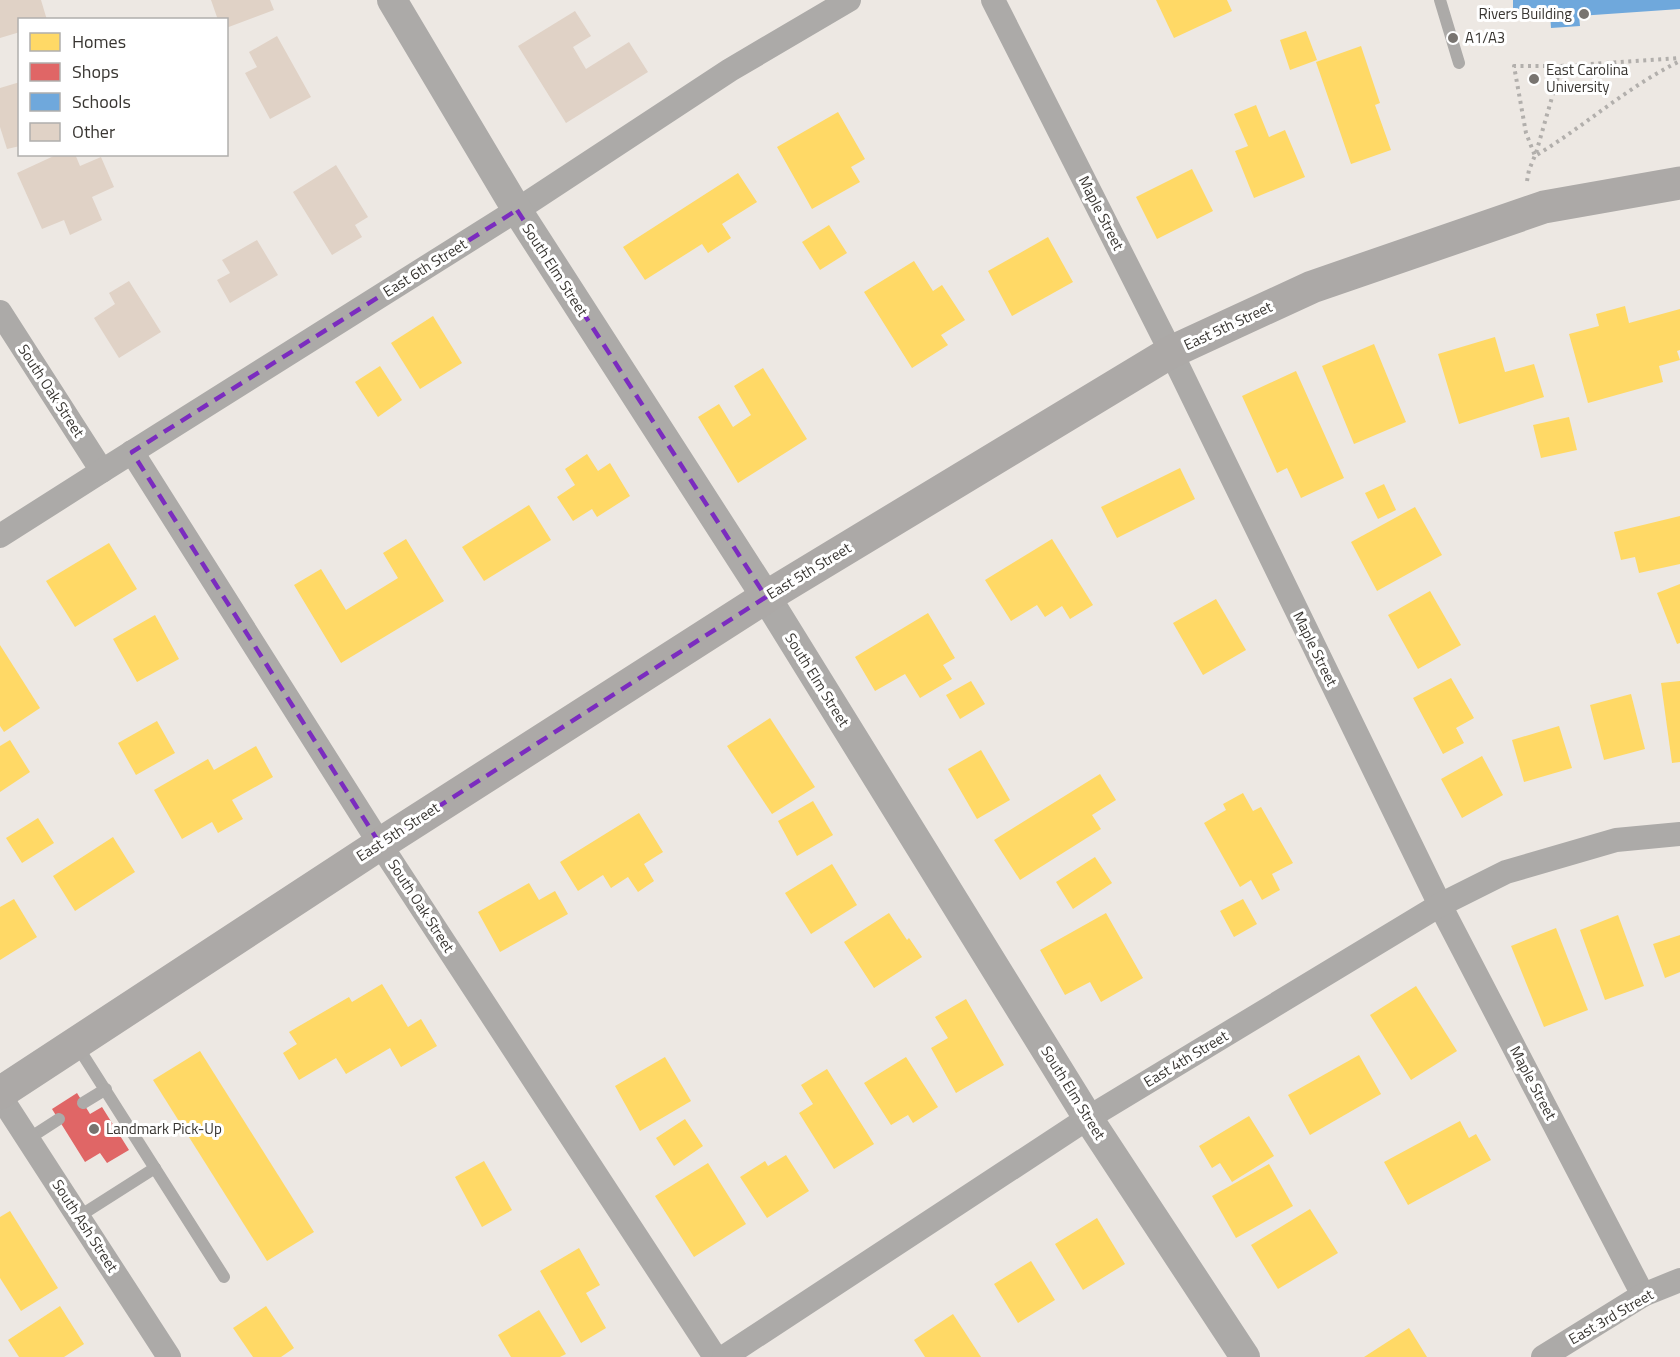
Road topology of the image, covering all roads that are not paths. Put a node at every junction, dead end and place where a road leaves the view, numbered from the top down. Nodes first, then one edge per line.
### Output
1 (392, 0) edge
2 (849, 0) edge
3 (993, 0) edge
4 (1440, 0) edge
5 (1459, 63) dead end
6 (1680, 183) edge
7 (517, 210) junction
8 (0, 312) edge
9 (1171, 352) junction
10 (132, 452) junction
11 (102, 471) junction
12 (0, 536) edge
13 (766, 597) junction
14 (1680, 834) edge
15 (380, 844) junction
16 (1440, 905) junction
17 (75, 1043) junction
18 (106, 1089) junction
19 (0, 1094) edge
20 (83, 1103) dead end
21 (1088, 1118) junction
22 (59, 1119) dead end
23 (28, 1139) junction
24 (156, 1168) junction
25 (78, 1217) junction
26 (224, 1277) dead end
27 (1680, 1280) edge
28 (1643, 1294) junction
29 (169, 1357) edge
30 (715, 1357) edge
31 (724, 1357) edge
32 (1245, 1357) edge
33 (1543, 1357) edge

1 - 7 street, South Elm Street
2 - 7 street, East 6th Street
3 - 9 street, Maple Street
4 - 5 lane
6 - 9 main road, East 5th Street
7 - 10 street, East 6th Street
7 - 13 street, South Elm Street
8 - 11 street, South Oak Street
9 - 13 main road, East 5th Street
9 - 16 street, Maple Street
10 - 11 street, East 6th Street
10 - 15 street, South Oak Street
11 - 12 street, East 6th Street
13 - 15 main road, East 5th Street
13 - 21 street, South Elm Street
14 - 16 street, East 4th Street
15 - 17 main road, East 5th Street
15 - 30 street, South Oak Street
16 - 21 street, East 4th Street
16 - 28 street, Maple Street
17 - 18 lane
17 - 19 main road, East 5th Street
18 - 20 lane
18 - 24 lane
19 - 23 street, South Ash Street
21 - 31 street, East 4th Street
21 - 32 street, South Elm Street
22 - 23 lane
23 - 25 street, South Ash Street
24 - 25 lane
24 - 26 lane
25 - 29 street, South Ash Street
27 - 28 street, East 3rd Street
28 - 33 street, East 3rd Street

